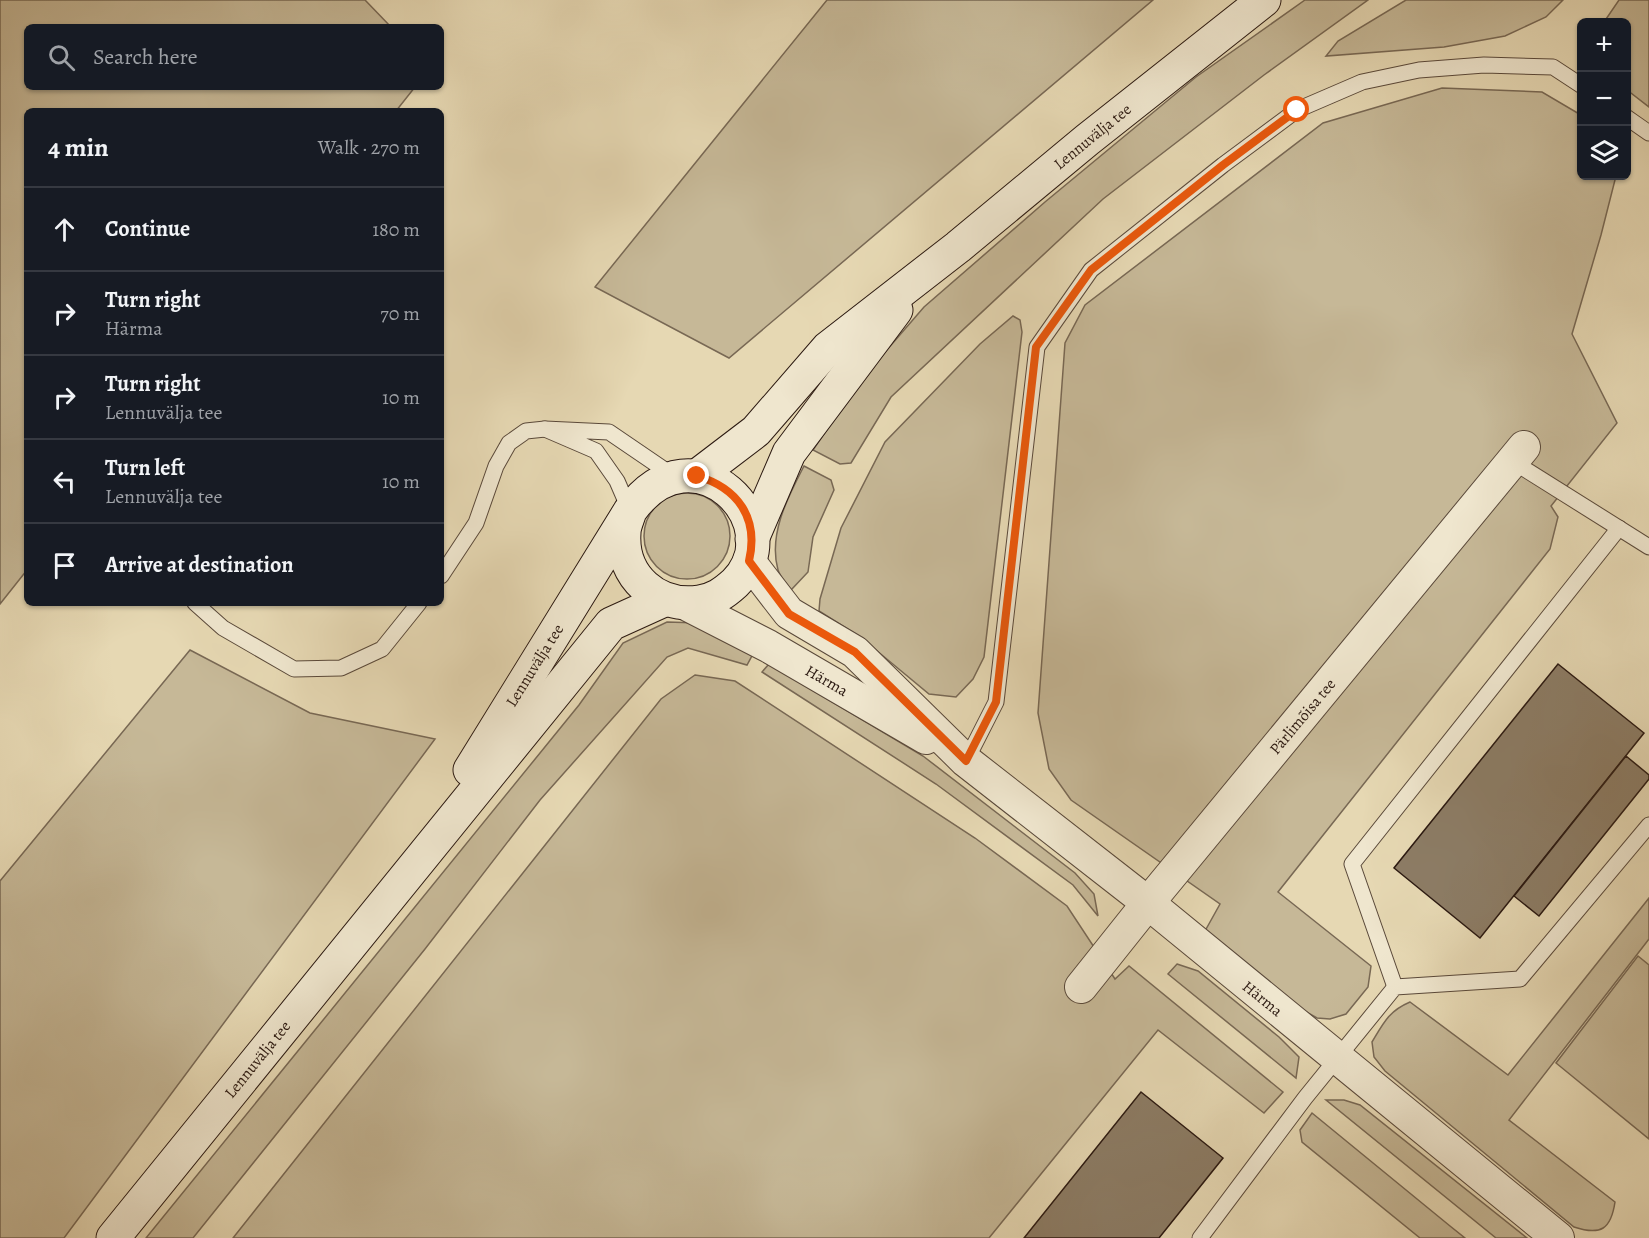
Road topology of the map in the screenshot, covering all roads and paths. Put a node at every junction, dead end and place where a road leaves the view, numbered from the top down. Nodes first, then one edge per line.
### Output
1 (1264, 0) edge
2 (1577, 83) edge
3 (1631, 120) edge
4 (1649, 133) edge
5 (922, 275) junction
6 (545, 429) junction
7 (1518, 454) joint
8 (686, 476) junction
9 (630, 511) junction
10 (1619, 528) junction
11 (1649, 548) edge
12 (750, 550) junction
13 (444, 571) edge
14 (675, 602) junction
15 (198, 606) edge
16 (417, 606) edge
17 (966, 761) junction
18 (1649, 825) edge
19 (401, 881) junction
20 (1148, 903) junction
21 (1081, 987) dead end
22 (1395, 987) junction
23 (1337, 1058) junction
24 (113, 1238) edge
25 (1200, 1238) edge
26 (1558, 1238) edge

1 - 5 main road, Lennuvälja tee
2 - 17 lane
3 - 4 lane
5 - 8 main road, Lennuvälja tee
5 - 12 main road, Lennuvälja tee
6 - 8 lane
6 - 9 lane
6 - 13 lane
7 - 10 lane
7 - 20 street, Pärlimõisa tee
8 - 9 main road, Lennuvälja tee
8 - 12 main road
9 - 14 main road, Lennuvälja tee
9 - 19 main road, Lennuvälja tee
10 - 11 lane
10 - 22 lane
12 - 14 main road, Lennuvälja tee
12 - 17 street, Härma
14 - 17 street, Härma
14 - 19 main road, Lennuvälja tee
15 - 16 lane
17 - 20 street, Härma
18 - 22 lane
19 - 24 main road, Lennuvälja tee
20 - 21 street, Pärlimõisa tee
20 - 23 street, Härma
22 - 23 lane
23 - 25 lane
23 - 26 street, Härma

